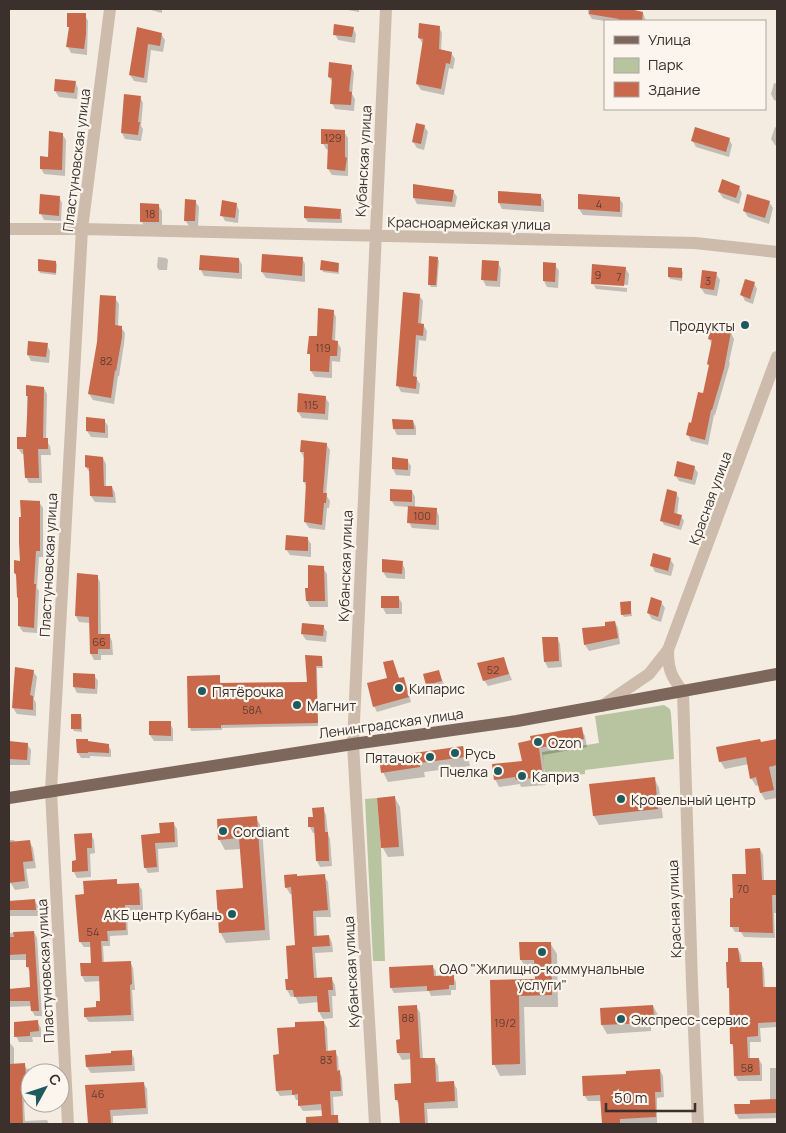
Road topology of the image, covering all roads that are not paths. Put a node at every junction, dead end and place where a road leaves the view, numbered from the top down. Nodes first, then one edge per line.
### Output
1 (110, 9) edge
2 (386, 9) edge
3 (82, 229) junction
4 (9, 230) edge
5 (375, 236) junction
6 (777, 252) edge
7 (777, 358) edge
8 (668, 650) junction
9 (777, 674) edge
10 (683, 692) junction
11 (602, 706) junction
12 (353, 744) junction
13 (51, 791) junction
14 (9, 798) edge
15 (68, 1124) edge
16 (375, 1124) edge
17 (698, 1124) edge

1 - 3 street, Пластуновская улица
2 - 5 street, Кубанская улица
3 - 4 street, Красноармейская улица
3 - 5 street, Красноармейская улица
3 - 13 street, Пластуновская улица
5 - 6 street, Красноармейская улица
5 - 12 street, Кубанская улица
7 - 8 street, Красная улица
8 - 10 street
8 - 11 street, Красная улица
9 - 10 main road, Ленинградская улица
10 - 11 main road, Ленинградская улица
10 - 17 street, Красная улица
11 - 12 main road, Ленинградская улица
12 - 13 main road, Ленинградская улица
12 - 16 street, Кубанская улица
13 - 14 main road, Ленинградская улица
13 - 15 street, Пластуновская улица

